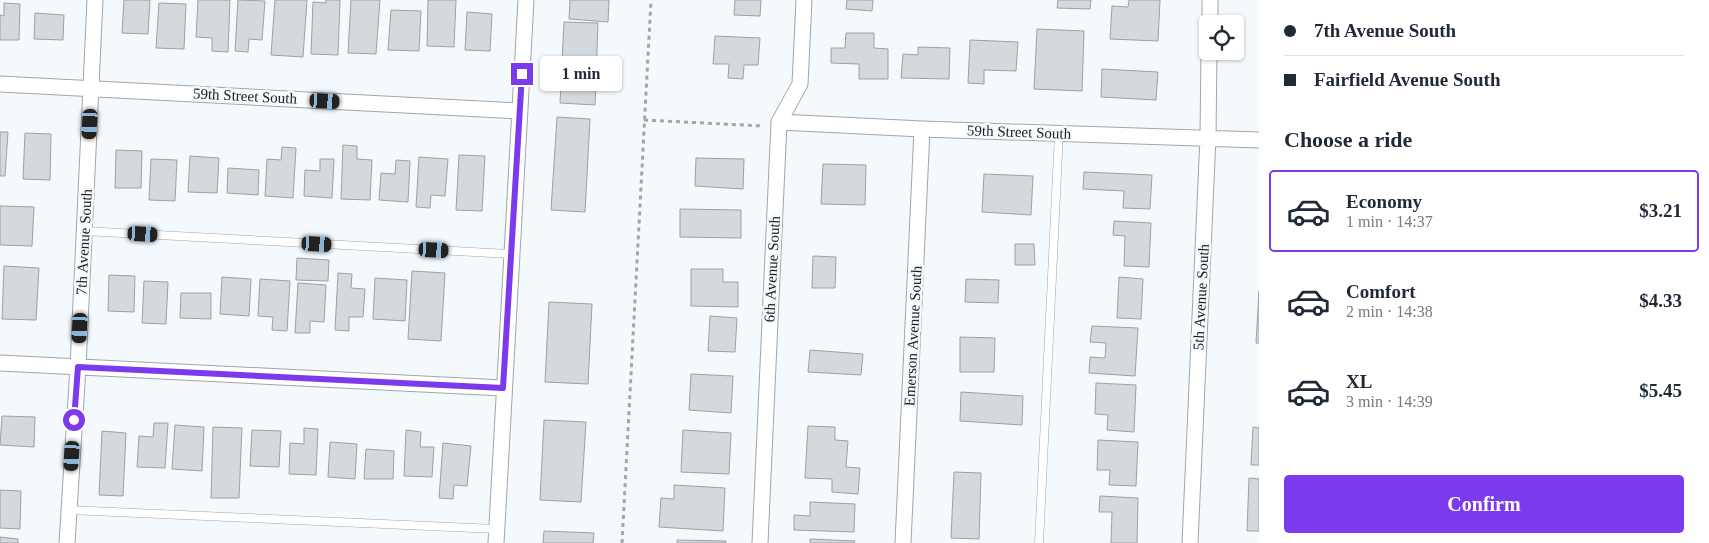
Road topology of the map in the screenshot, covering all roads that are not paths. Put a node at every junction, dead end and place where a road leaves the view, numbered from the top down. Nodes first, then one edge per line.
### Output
1 (96, 0) edge
2 (526, 0) edge
3 (804, 0) edge
4 (1210, 0) edge
5 (1210, 15) edge
6 (1209, 60) edge
7 (0, 84) edge
8 (92, 88) junction
9 (520, 111) junction
10 (779, 124) junction
11 (922, 129) junction
12 (1058, 133) junction
13 (1208, 137) junction
14 (1259, 140) edge
15 (84, 231) junction
16 (512, 254) junction
17 (0, 363) edge
18 (78, 367) junction
19 (503, 388) junction
20 (69, 510) junction
21 (496, 536) edge
22 (67, 543) edge
23 (760, 543) edge
24 (903, 543) edge
25 (1039, 543) edge
26 (1190, 543) edge

1 - 8 street, 7th Avenue South
2 - 9 street
3 - 10 street, 6th Avenue South
4 - 5 street
6 - 13 street, 5th Avenue South
7 - 8 street, 59th Street South
8 - 9 street, 59th Street South
8 - 15 street, 7th Avenue South
9 - 16 street
10 - 11 street, 59th Street South
10 - 23 street, 6th Avenue South
11 - 12 street, 59th Street South
11 - 24 street, Emerson Avenue South
12 - 13 street, 59th Street South
12 - 25 lane
13 - 14 street, 59th Street South
13 - 26 street, 5th Avenue South
15 - 16 lane
15 - 18 street, 7th Avenue South
16 - 19 street
17 - 18 street
18 - 19 street
18 - 20 street, 7th Avenue South
19 - 21 street
20 - 21 lane
20 - 22 street, 7th Avenue South

